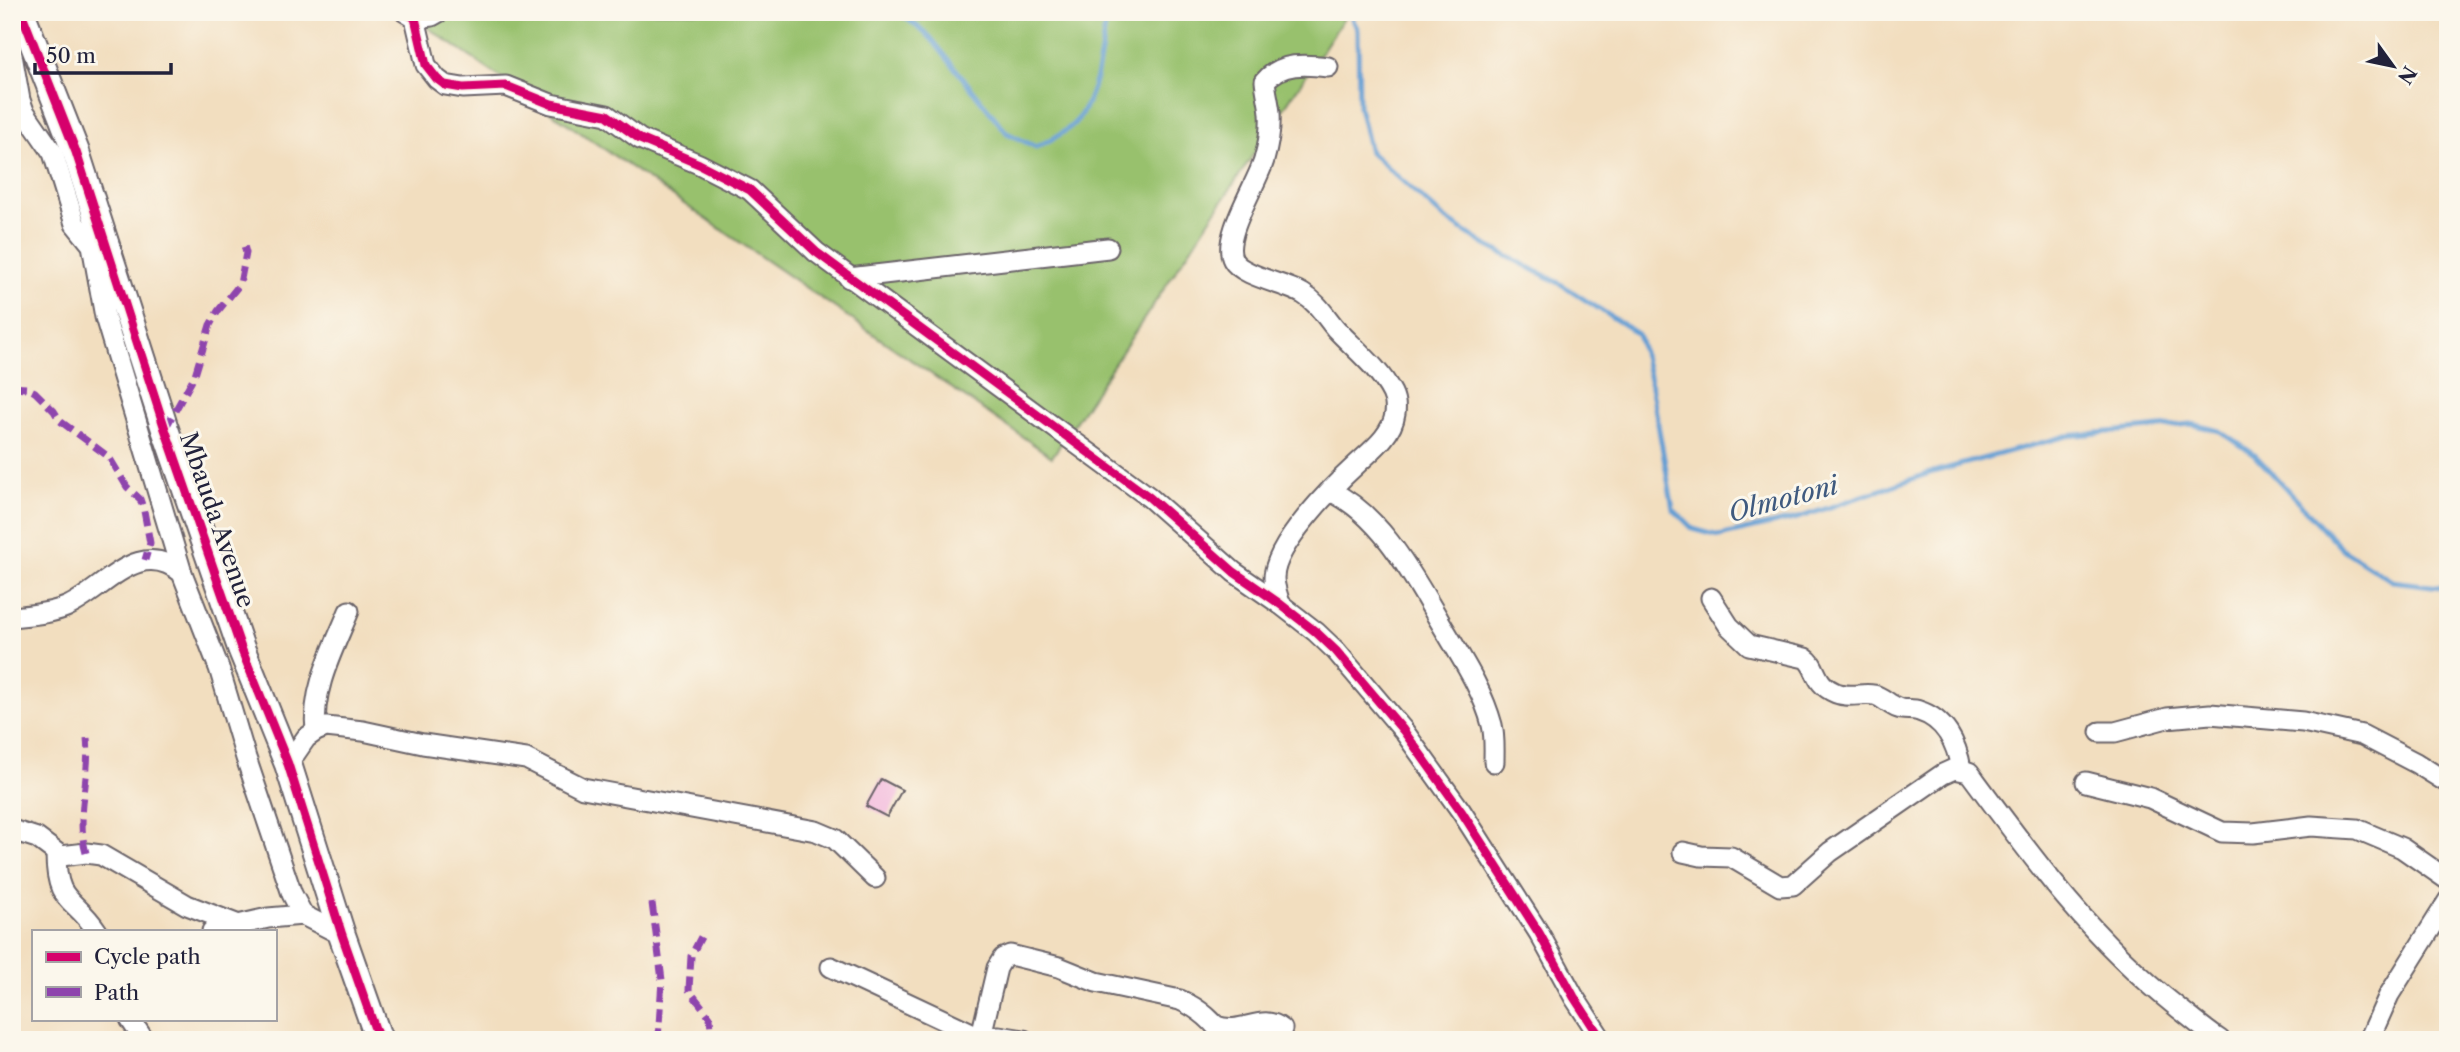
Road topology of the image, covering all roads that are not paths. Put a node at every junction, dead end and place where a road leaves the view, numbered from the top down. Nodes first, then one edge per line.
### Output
1 (22, 12) edge
2 (439, 12) edge
3 (410, 15) edge
4 (12, 55) edge
5 (1328, 67) dead end
6 (1108, 248) dead end
7 (849, 278) junction
8 (1330, 491) junction
9 (182, 573) junction
10 (1710, 598) dead end
11 (1280, 604) junction
12 (349, 611) dead end
13 (12, 617) edge
14 (316, 731) junction
15 (2100, 732) dead end
16 (1494, 762) dead end
17 (288, 764) junction
18 (1961, 769) junction
19 (2086, 782) dead end
20 (2448, 783) edge
21 (12, 830) edge
22 (1683, 852) dead end
23 (56, 854) junction
24 (875, 878) dead end
25 (2448, 880) edge
26 (2448, 901) edge
27 (303, 915) junction
28 (239, 925) junction
29 (96, 930) edge
30 (216, 930) edge
31 (342, 935) junction
32 (831, 967) dead end
33 (131, 1020) edge
34 (1221, 1033) edge
35 (980, 1038) edge
36 (144, 1040) edge
37 (379, 1040) edge
38 (1024, 1040) edge
39 (1277, 1040) edge
40 (1602, 1040) edge
41 (2220, 1040) edge
42 (2369, 1040) edge

1 - 17 street, Mbauda Avenue
2 - 3 street
3 - 7 street
4 - 9 street
5 - 8 street
6 - 7 street
7 - 11 street
8 - 11 street
8 - 16 street
9 - 13 street
9 - 27 street
10 - 18 street
11 - 40 street
12 - 14 street
14 - 17 street
14 - 24 street
15 - 20 street
17 - 31 street, Mbauda Avenue
18 - 22 street
18 - 41 street
19 - 25 street
21 - 23 street
23 - 28 street
23 - 29 street
26 - 42 street
27 - 28 street
27 - 31 street
28 - 30 street
31 - 37 street, Mbauda Avenue
32 - 35 street
33 - 36 street
34 - 35 street
34 - 39 street
35 - 38 street

